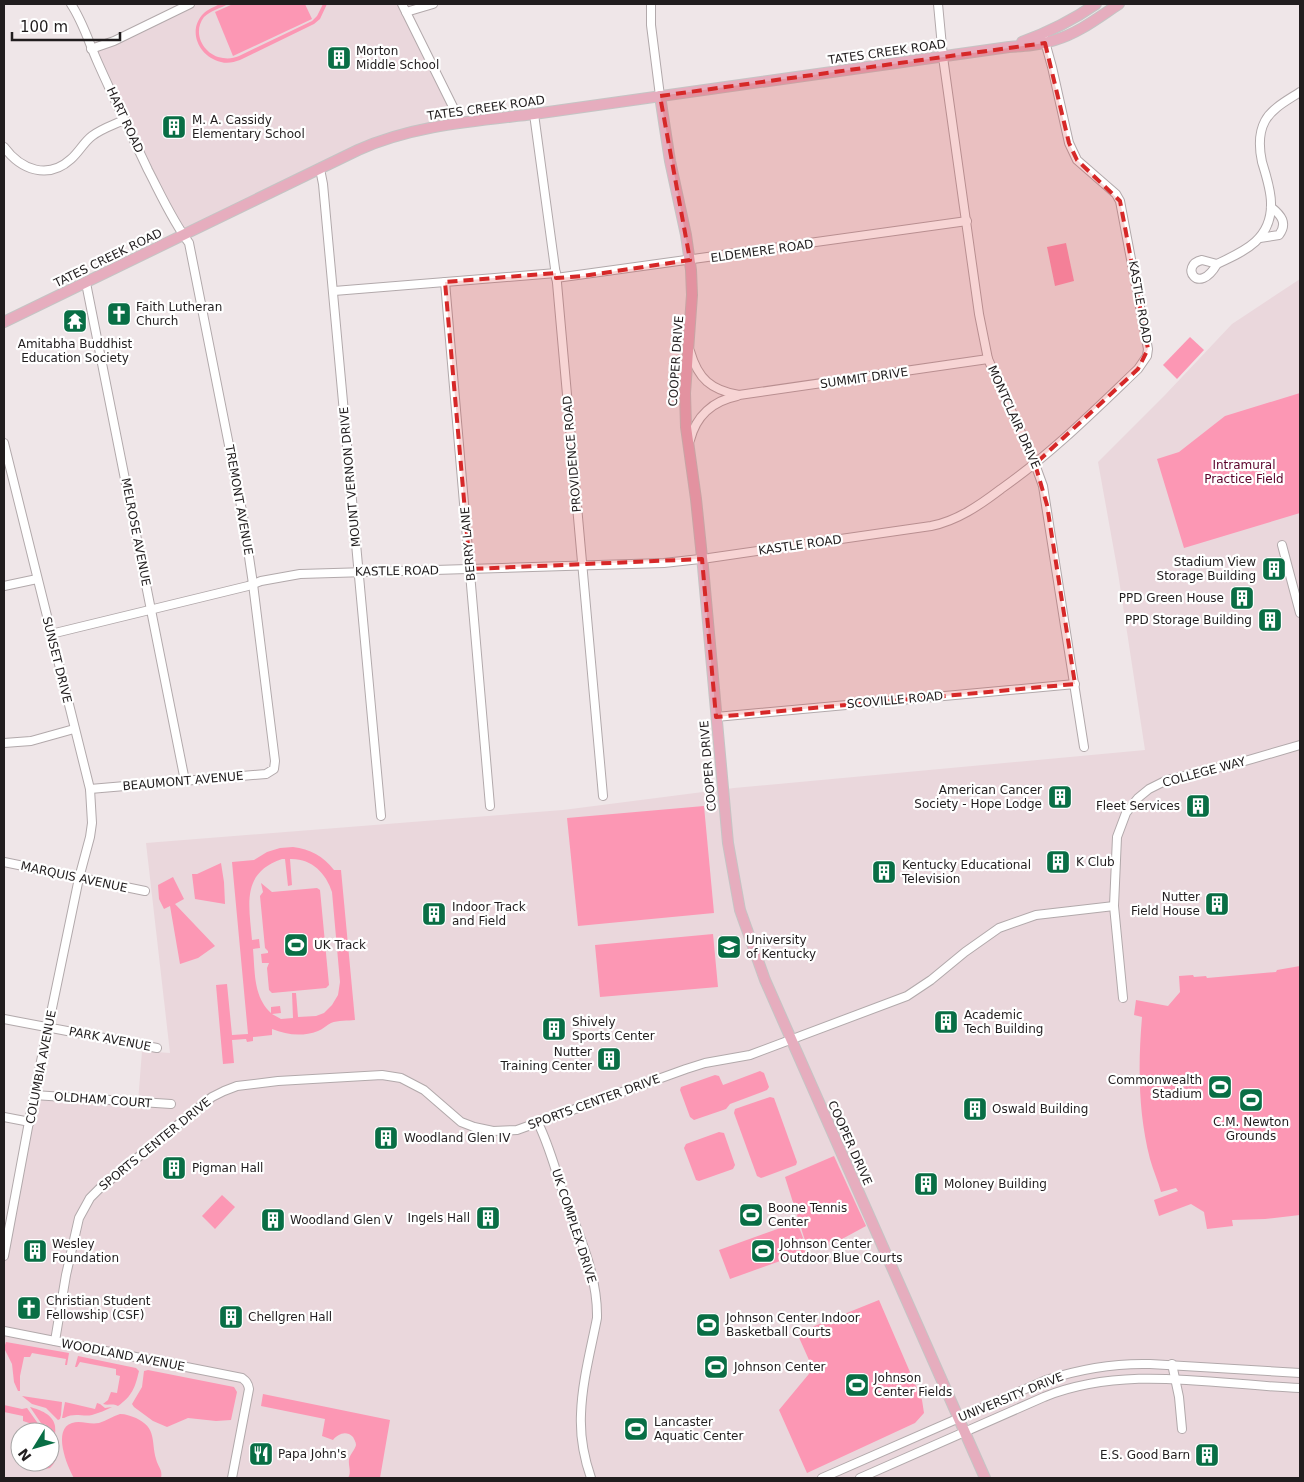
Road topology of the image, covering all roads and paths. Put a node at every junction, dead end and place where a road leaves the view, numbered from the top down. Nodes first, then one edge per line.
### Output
1 (71, 4) edge
2 (190, 4) edge
3 (402, 4) edge
4 (433, 4) edge
5 (651, 4) edge
6 (938, 4) edge
7 (1096, 4) edge
8 (1119, 4) edge
9 (406, 12) junction
10 (1044, 39) junction
11 (92, 49) junction
12 (943, 57) junction
13 (1300, 92) edge
14 (660, 96) junction
15 (534, 114) junction
16 (124, 120) junction
17 (461, 123) junction
18 (4, 147) edge
19 (320, 169) junction
20 (1271, 207) junction
21 (966, 221) junction
22 (182, 235) junction
23 (1260, 238) junction
24 (690, 260) junction
25 (1217, 264) dead end
26 (556, 276) junction
27 (445, 282) junction
28 (86, 283) junction
29 (334, 291) junction
30 (4, 322) edge
31 (689, 347) junction
32 (988, 359) junction
33 (739, 395) junction
34 (4, 443) edge
35 (688, 446) junction
36 (1035, 464) junction
37 (1282, 545) dead end
38 (702, 558) junction
39 (582, 566) junction
40 (470, 569) junction
41 (358, 572) junction
42 (37, 578) junction
43 (253, 584) junction
44 (4, 586) edge
45 (151, 610) junction
46 (1300, 613) edge
47 (51, 634) junction
48 (1075, 684) junction
49 (716, 717) junction
50 (74, 729) junction
51 (4, 743) edge
52 (1300, 745) edge
53 (1084, 746) dead end
54 (274, 769) joint
55 (185, 781) junction
56 (90, 789) junction
57 (603, 796) dead end
58 (490, 806) dead end
59 (381, 816) dead end
60 (4, 862) edge
61 (79, 878) junction
62 (145, 891) dead end
63 (1114, 906) junction
64 (1123, 998) dead end
65 (4, 1019) edge
66 (49, 1028) junction
67 (790, 1040) junction
68 (157, 1048) dead end
69 (34, 1095) junction
70 (171, 1104) dead end
71 (4, 1117) edge
72 (30, 1122) junction
73 (538, 1123) junction
74 (4, 1256) edge
75 (4, 1331) edge
76 (55, 1341) junction
77 (1172, 1364) junction
78 (1300, 1373) edge
79 (1174, 1380) junction
80 (1300, 1388) edge
81 (959, 1418) junction
82 (1182, 1429) dead end
83 (966, 1432) junction
84 (232, 1478) edge
85 (591, 1478) edge
86 (822, 1478) edge
87 (860, 1478) edge
88 (986, 1478) edge

1 - 11 street, HART ROAD
2 - 11 street
3 - 9 street
4 - 9 street
5 - 14 street, COOPER DRIVE
6 - 12 street, MONTCLAIR DRIVE
7 - 10 main road, TATES CREEK ROAD
8 - 10 main road, TATES CREEK ROAD
9 - 17 street
10 - 12 main road, TATES CREEK ROAD
10 - 36 street, KASTLE ROAD
11 - 16 street, HART ROAD
12 - 14 main road, TATES CREEK ROAD
12 - 21 street, MONTCLAIR DRIVE
13 - 20 street
14 - 15 main road, TATES CREEK ROAD
14 - 24 main road, COOPER DRIVE
15 - 17 main road, TATES CREEK ROAD
15 - 26 street, PROVIDENCE ROAD
16 - 18 street
16 - 22 street, HART ROAD
17 - 19 main road, TATES CREEK ROAD
19 - 22 main road, TATES CREEK ROAD
19 - 29 street, MOUNT VERNON DRIVE
20 - 23 street
20 - 23 street
21 - 24 street, ELDEMERE ROAD
21 - 32 street, MONTCLAIR DRIVE
22 - 28 main road, TATES CREEK ROAD
22 - 43 street, TREMONT AVENUE
23 - 25 street
24 - 26 street, ELDEMERE ROAD
24 - 31 main road, COOPER DRIVE
26 - 27 street, ELDEMERE ROAD
26 - 39 street, PROVIDENCE ROAD
27 - 29 street, ELDEMERE ROAD
27 - 40 street, BERRY LANE
28 - 30 main road, TATES CREEK ROAD
28 - 45 street, MELROSE AVENUE
29 - 41 street, MOUNT VERNON DRIVE
31 - 33 street, SUMMIT DRIVE
31 - 35 main road, COOPER DRIVE
32 - 33 street, SUMMIT DRIVE
32 - 36 street, MONTCLAIR DRIVE
33 - 35 street, SUMMIT DRIVE
34 - 42 street, SUNSET DRIVE
35 - 38 main road, COOPER DRIVE
36 - 38 street, KASTLE ROAD
36 - 48 street, MONTCLAIR DRIVE
37 - 46 street
38 - 39 street, KASTLE ROAD
38 - 49 main road, COOPER DRIVE
39 - 40 street, KASTLE ROAD
39 - 57 street, PROVIDENCE ROAD
40 - 41 street, KASTLE ROAD
40 - 58 street, BERRY LANE
41 - 43 street, KASTLE ROAD
41 - 59 street, MOUNT VERNON DRIVE
42 - 44 street
42 - 47 street, SUNSET DRIVE
43 - 45 street, KASTLE ROAD
43 - 54 street, TREMONT AVENUE
45 - 47 street, KASTLE ROAD
45 - 55 street, MELROSE AVENUE
47 - 50 street, SUNSET DRIVE
48 - 49 street, SCOVILLE ROAD
48 - 53 street, MONTCLAIR DRIVE
49 - 67 main road, COOPER DRIVE
50 - 51 street
50 - 56 street, SUNSET DRIVE
52 - 63 street, COLLEGE WAY
54 - 55 street, BEAUMONT AVENUE
55 - 56 street, BEAUMONT AVENUE
56 - 61 street, SUNSET DRIVE
60 - 61 street, MARQUIS AVENUE
61 - 62 street, MARQUIS AVENUE
61 - 66 street, COLUMBIA AVENUE
63 - 64 street, COLLEGE WAY
63 - 67 street, SPORTS CENTER DRIVE
65 - 66 street, PARK AVENUE
66 - 68 street, PARK AVENUE
66 - 69 street, COLUMBIA AVENUE
67 - 73 street, SPORTS CENTER DRIVE
67 - 81 main road, COOPER DRIVE
69 - 70 street, OLDHAM COURT
69 - 72 street, COLUMBIA AVENUE
71 - 72 street
72 - 74 street, COLUMBIA AVENUE
73 - 76 street, SPORTS CENTER DRIVE
73 - 85 street, UK COMPLEX DRIVE
75 - 76 street, WOODLAND AVENUE
76 - 84 street, WOODLAND AVENUE
77 - 78 street, UNIVERSITY DRIVE
77 - 79 street
77 - 81 street, UNIVERSITY DRIVE
79 - 80 street, UNIVERSITY DRIVE
79 - 82 street
79 - 83 street, UNIVERSITY DRIVE
81 - 83 main road, COOPER DRIVE
81 - 86 street, UNIVERSITY DRIVE
83 - 87 street, UNIVERSITY DRIVE
83 - 88 main road, COOPER DRIVE

